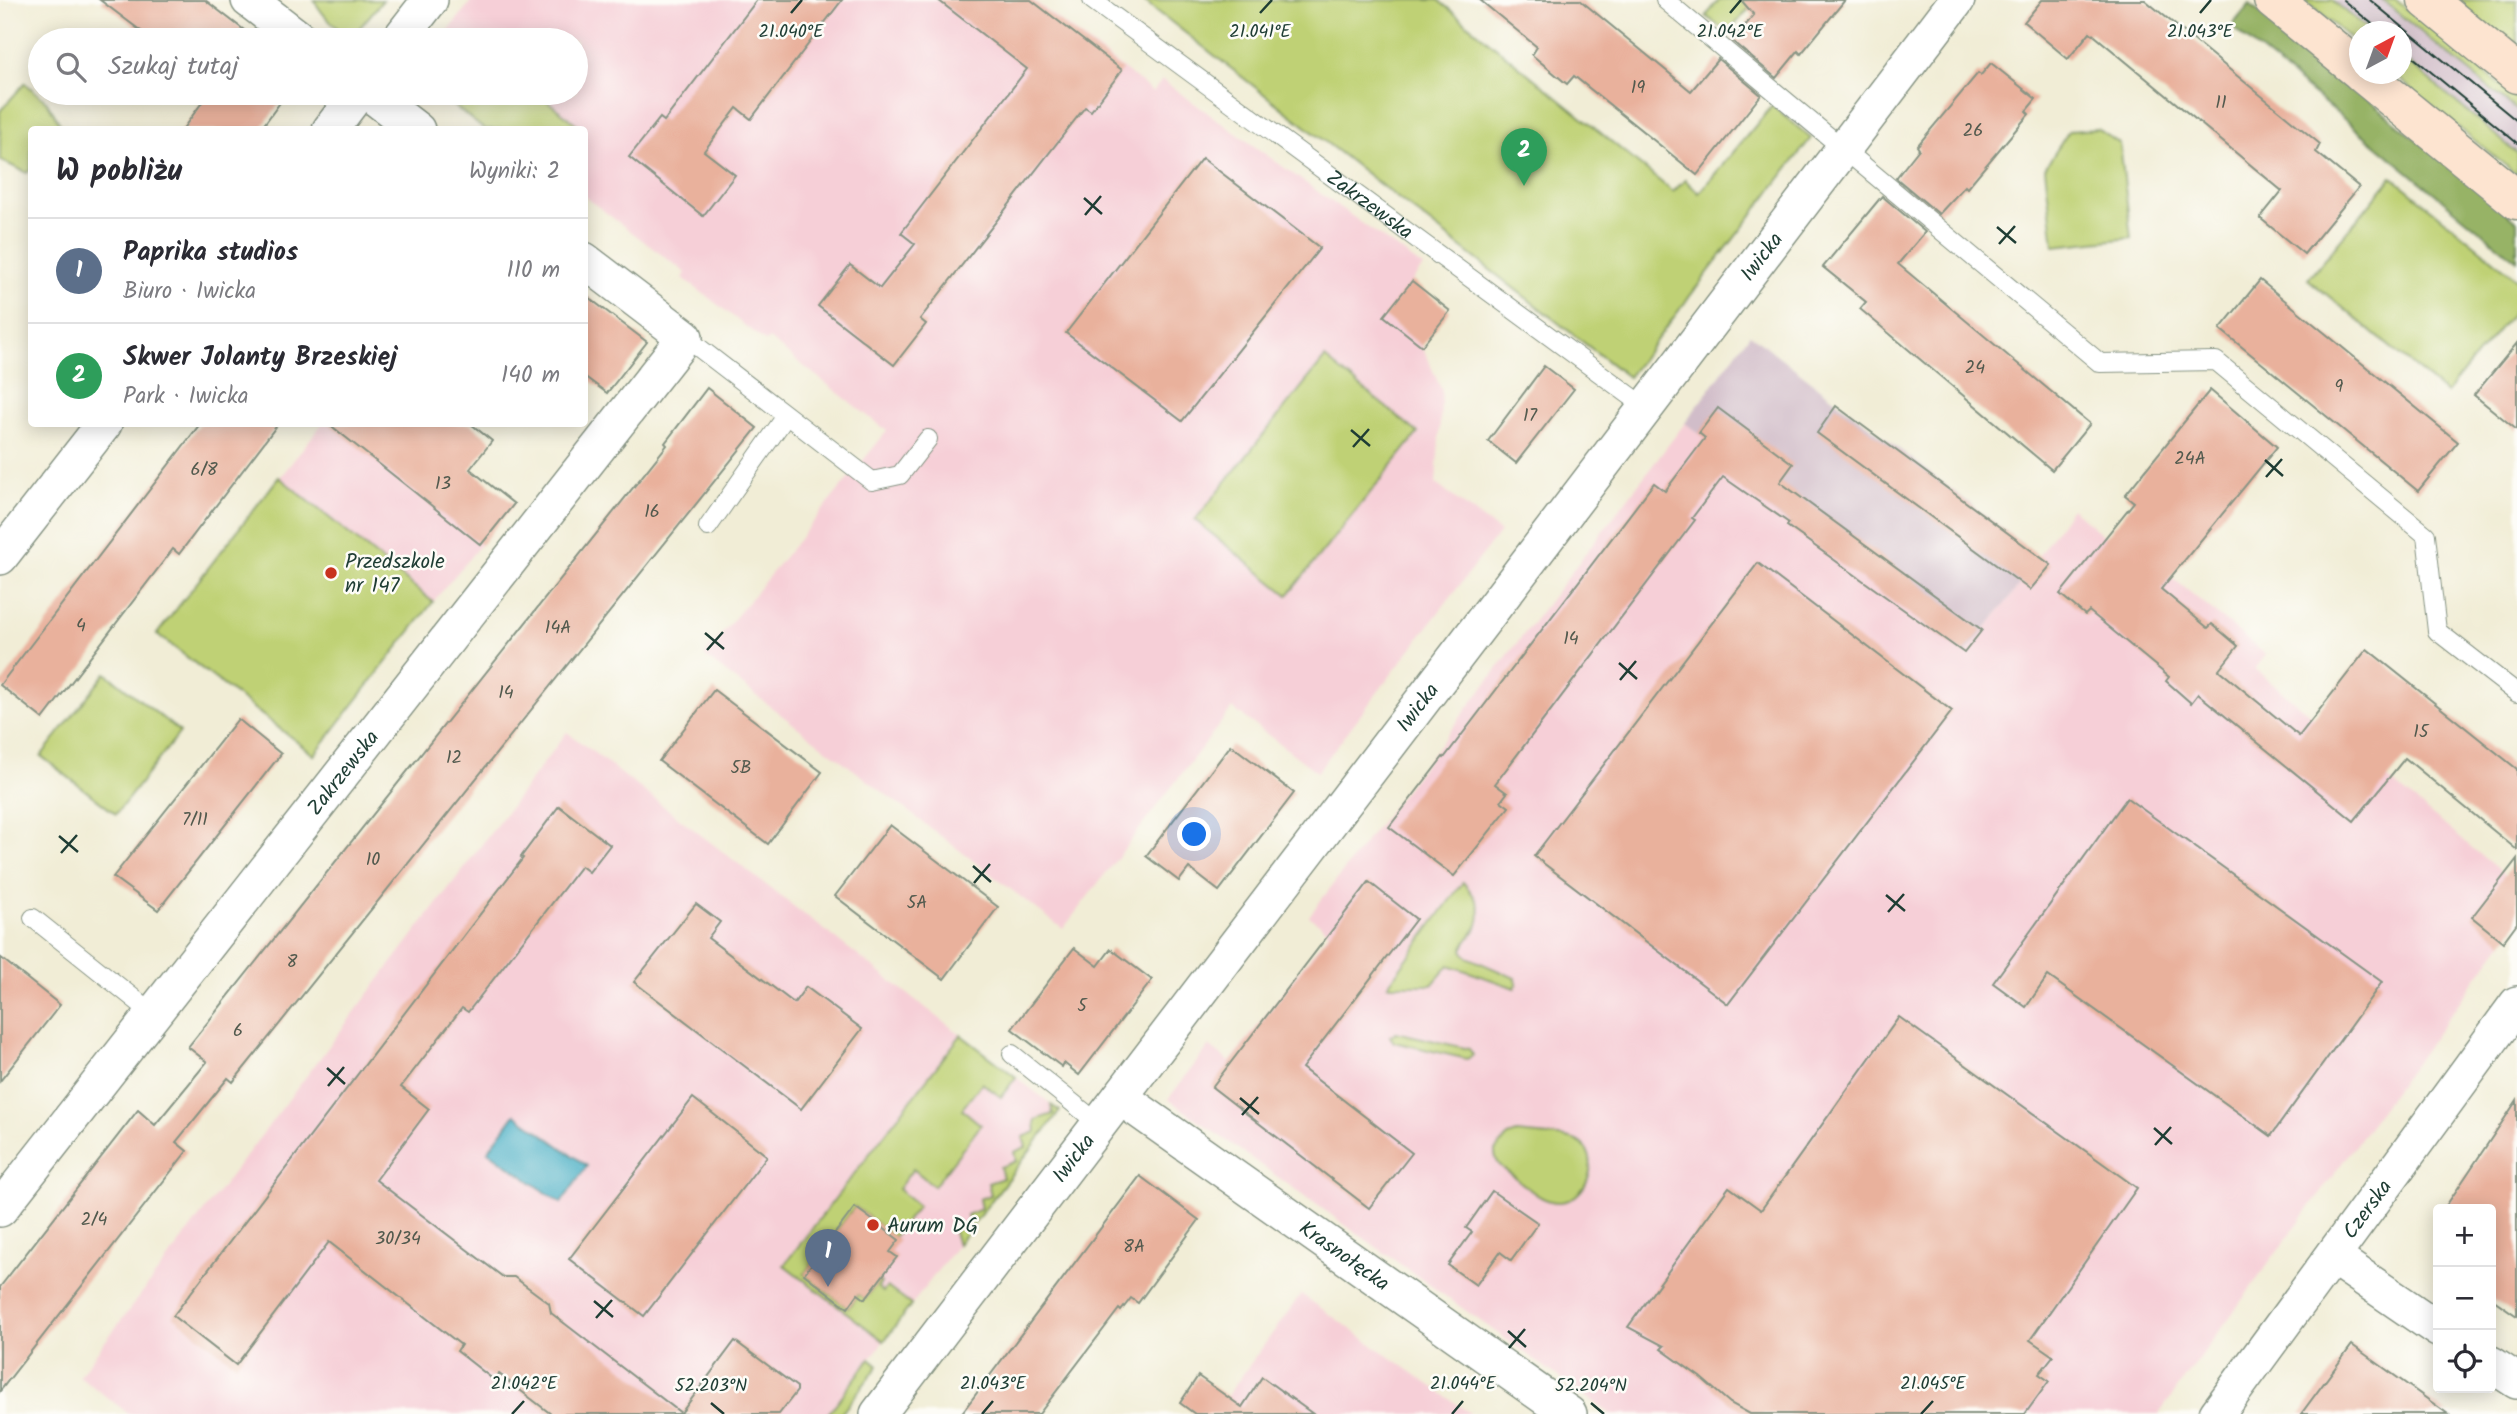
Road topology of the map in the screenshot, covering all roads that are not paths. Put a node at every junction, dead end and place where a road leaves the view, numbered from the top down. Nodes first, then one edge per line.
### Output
1 (249, 0) edge
2 (430, 0) edge
3 (1092, 0) edge
4 (1665, 0) edge
5 (1957, 0) edge
6 (2273, 0) edge
7 (2427, 0) edge
8 (285, 28) edge
9 (408, 28) edge
10 (2349, 62) edge
11 (2517, 74) edge
12 (2376, 84) edge
13 (349, 105) edge
14 (385, 105) edge
15 (333, 126) edge
16 (412, 126) edge
17 (1843, 148) junction
18 (2517, 200) edge
19 (588, 263) edge
20 (685, 337) junction
21 (1647, 408) junction
22 (786, 416) junction
23 (98, 427) edge
24 (928, 439) dead end
25 (708, 527) dead end
26 (0, 557) edge
27 (2517, 693) edge
28 (33, 918) dead end
29 (2517, 1004) edge
30 (152, 1013) junction
31 (1012, 1054) dead end
32 (1109, 1110) junction
33 (0, 1209) edge
34 (2333, 1256) junction
35 (2433, 1326) edge
36 (2496, 1367) edge
37 (2517, 1381) edge
38 (878, 1414) edge
39 (1569, 1414) edge
40 (2217, 1414) edge

1 - 8 street
2 - 9 street
3 - 21 lane, Zakrzewska
4 - 17 lane
5 - 17 street, Iwicka
6 - 10 main road
7 - 11 main road
12 - 18 main road
13 - 15 street
14 - 16 street
17 - 21 street, Iwicka
17 - 27 lane
19 - 20 street
20 - 22 lane
20 - 30 street, Zakrzewska
21 - 32 street, Iwicka
22 - 24 lane
22 - 25 lane
23 - 26 street
28 - 30 lane
29 - 34 street, Czerska
30 - 33 street, Zakrzewska
31 - 32 lane
32 - 38 street, Iwicka
32 - 39 street, Krasnołęcka
34 - 35 street
34 - 40 street, Czerska
36 - 37 street

